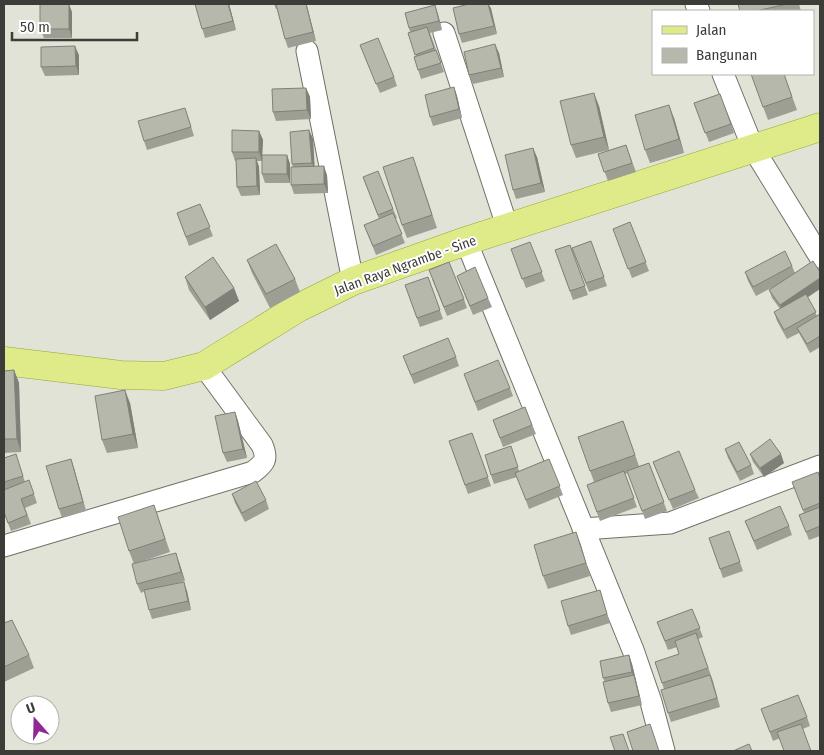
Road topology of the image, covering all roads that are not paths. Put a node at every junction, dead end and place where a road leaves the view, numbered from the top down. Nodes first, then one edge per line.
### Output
1 (444, 33) dead end
2 (307, 51) dead end
3 (723, 75) edge
4 (820, 127) edge
5 (753, 148) junction
6 (508, 229) junction
7 (466, 241) junction
8 (820, 257) edge
9 (353, 281) junction
10 (4, 361) edge
11 (204, 366) junction
12 (820, 466) edge
13 (583, 529) junction
14 (4, 546) edge
15 (664, 751) edge

1 - 6 street
2 - 9 street
3 - 5 street
4 - 5 main road, Jalan Raya Ngrambe - Sine
5 - 6 main road, Jalan Raya Ngrambe - Sine
5 - 8 street
6 - 7 main road, Jalan Raya Ngrambe - Sine
7 - 9 main road, Jalan Raya Ngrambe - Sine
7 - 13 street
9 - 11 main road, Jalan Raya Ngrambe - Sine
10 - 11 main road, Jalan Raya Ngrambe - Sine
11 - 14 street
12 - 13 street
13 - 15 street

